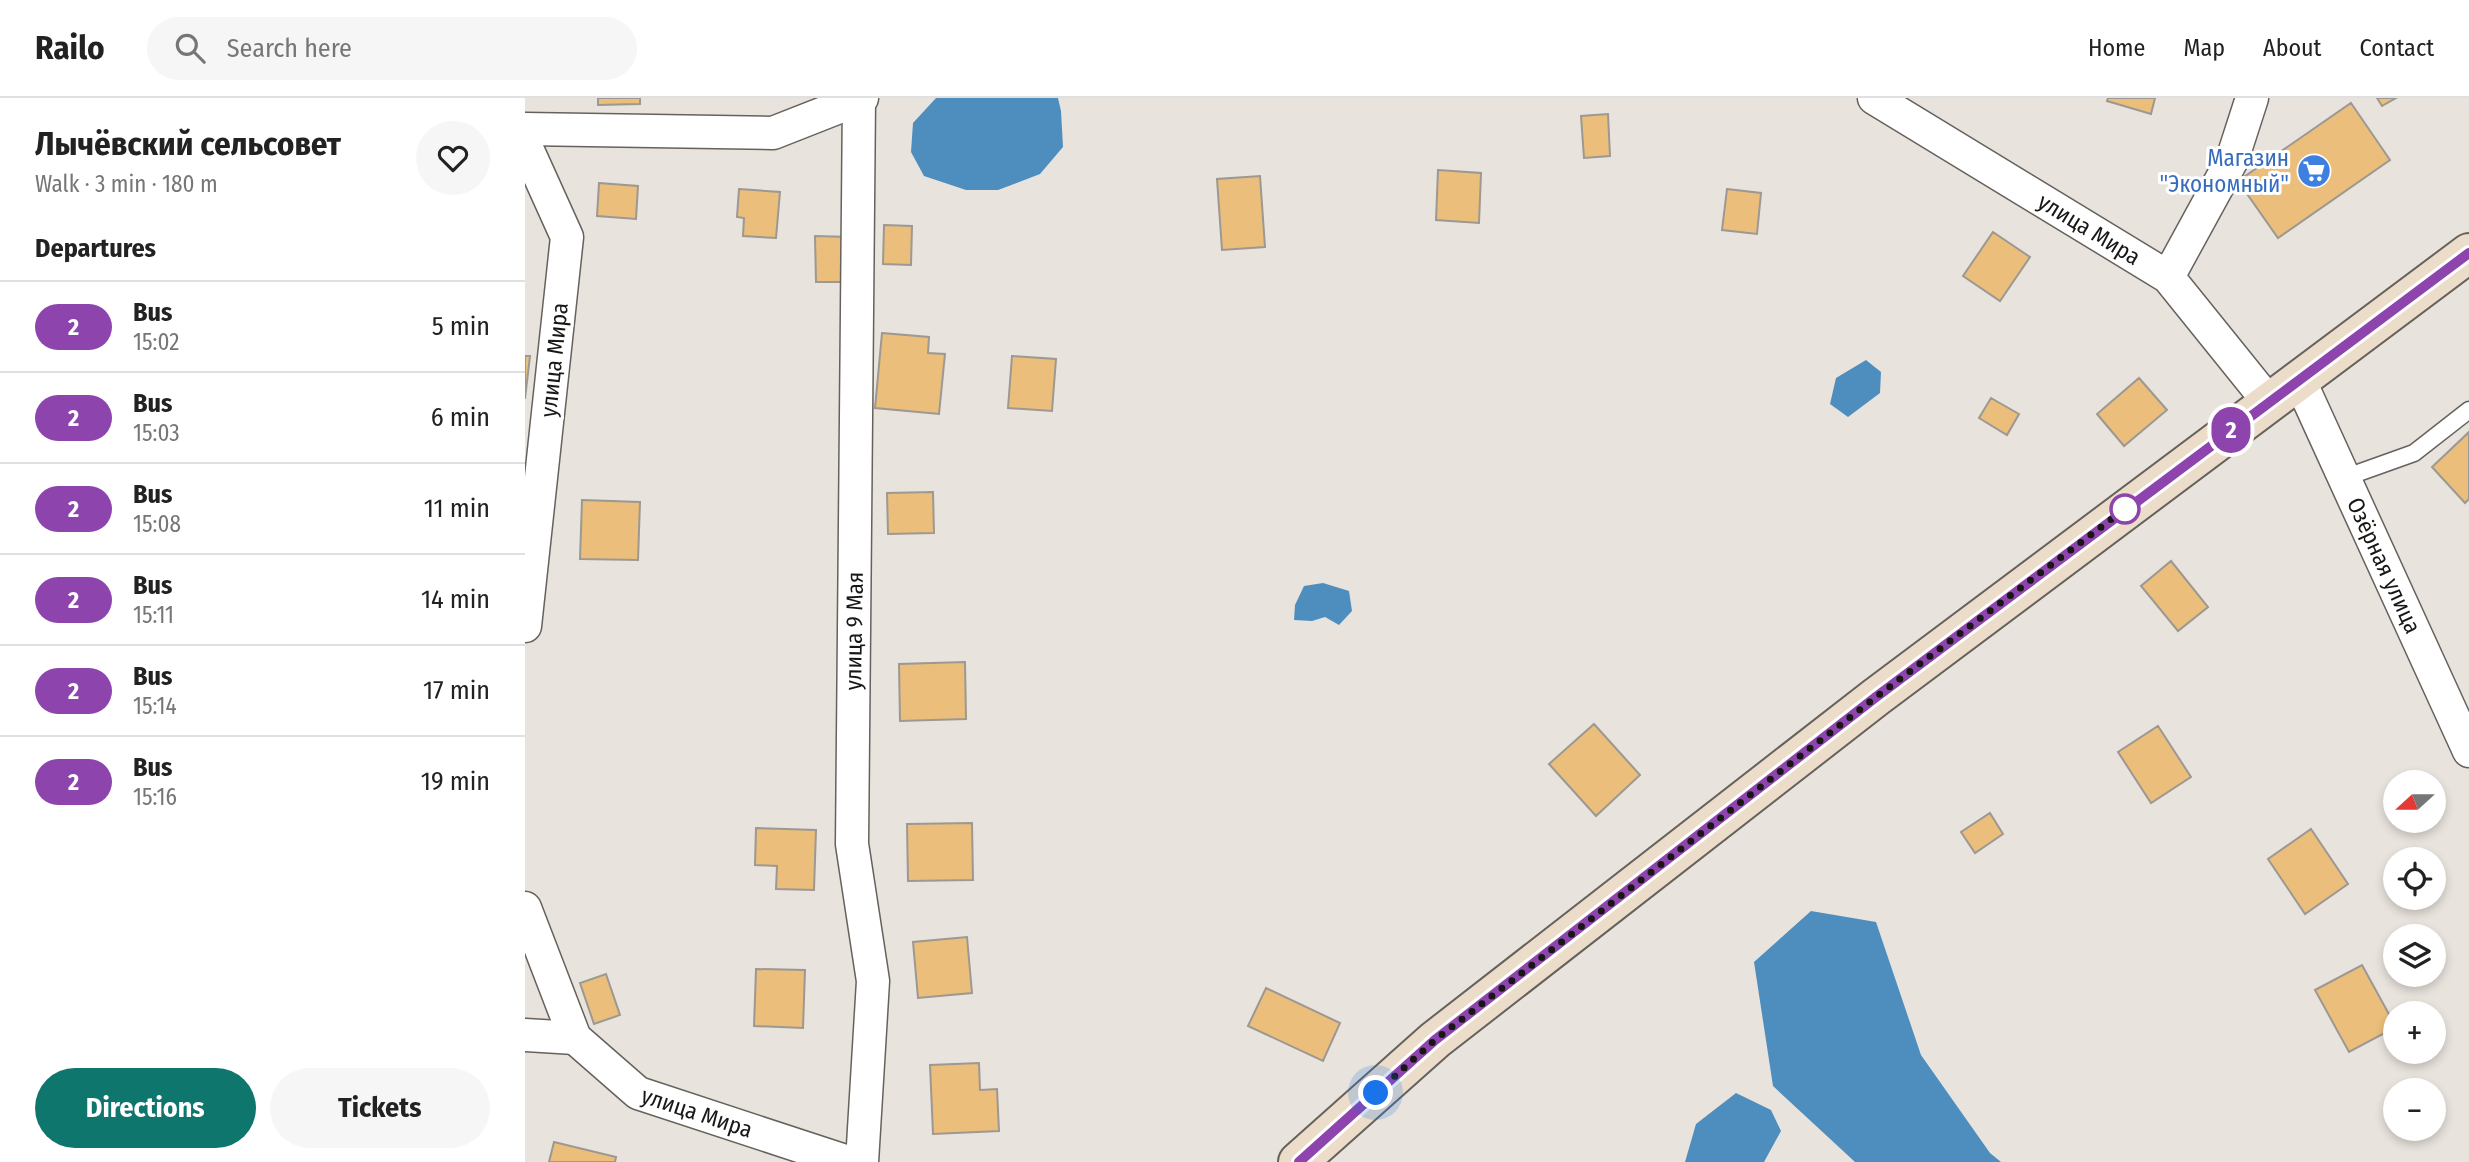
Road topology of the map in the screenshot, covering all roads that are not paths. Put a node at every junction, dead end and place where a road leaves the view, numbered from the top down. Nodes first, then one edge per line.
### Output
1 (1874, 98) edge
2 (2252, 98) edge
3 (860, 99) edge
4 (525, 129) edge
5 (525, 144) edge
6 (2469, 253) edge
7 (2168, 277) junction
8 (2299, 379) junction
9 (2269, 401) junction
10 (2469, 410) edge
11 (2344, 478) junction
12 (525, 626) edge
13 (2469, 751) edge
14 (525, 908) edge
15 (525, 1035) edge
16 (575, 1038) junction
17 (848, 1162) edge
18 (862, 1162) edge
19 (1299, 1162) edge

1 - 7 street, улица Мира
2 - 7 street
3 - 4 street
3 - 18 street, улица 9 Мая
5 - 12 street, улица Мира
6 - 8 main road
7 - 9 street, улица Мира
8 - 9 main road
8 - 11 street, Озёрная улица
9 - 19 main road
10 - 11 lane
11 - 13 street, Озёрная улица
14 - 16 street, улица Мира
15 - 16 street
16 - 17 street, улица Мира

